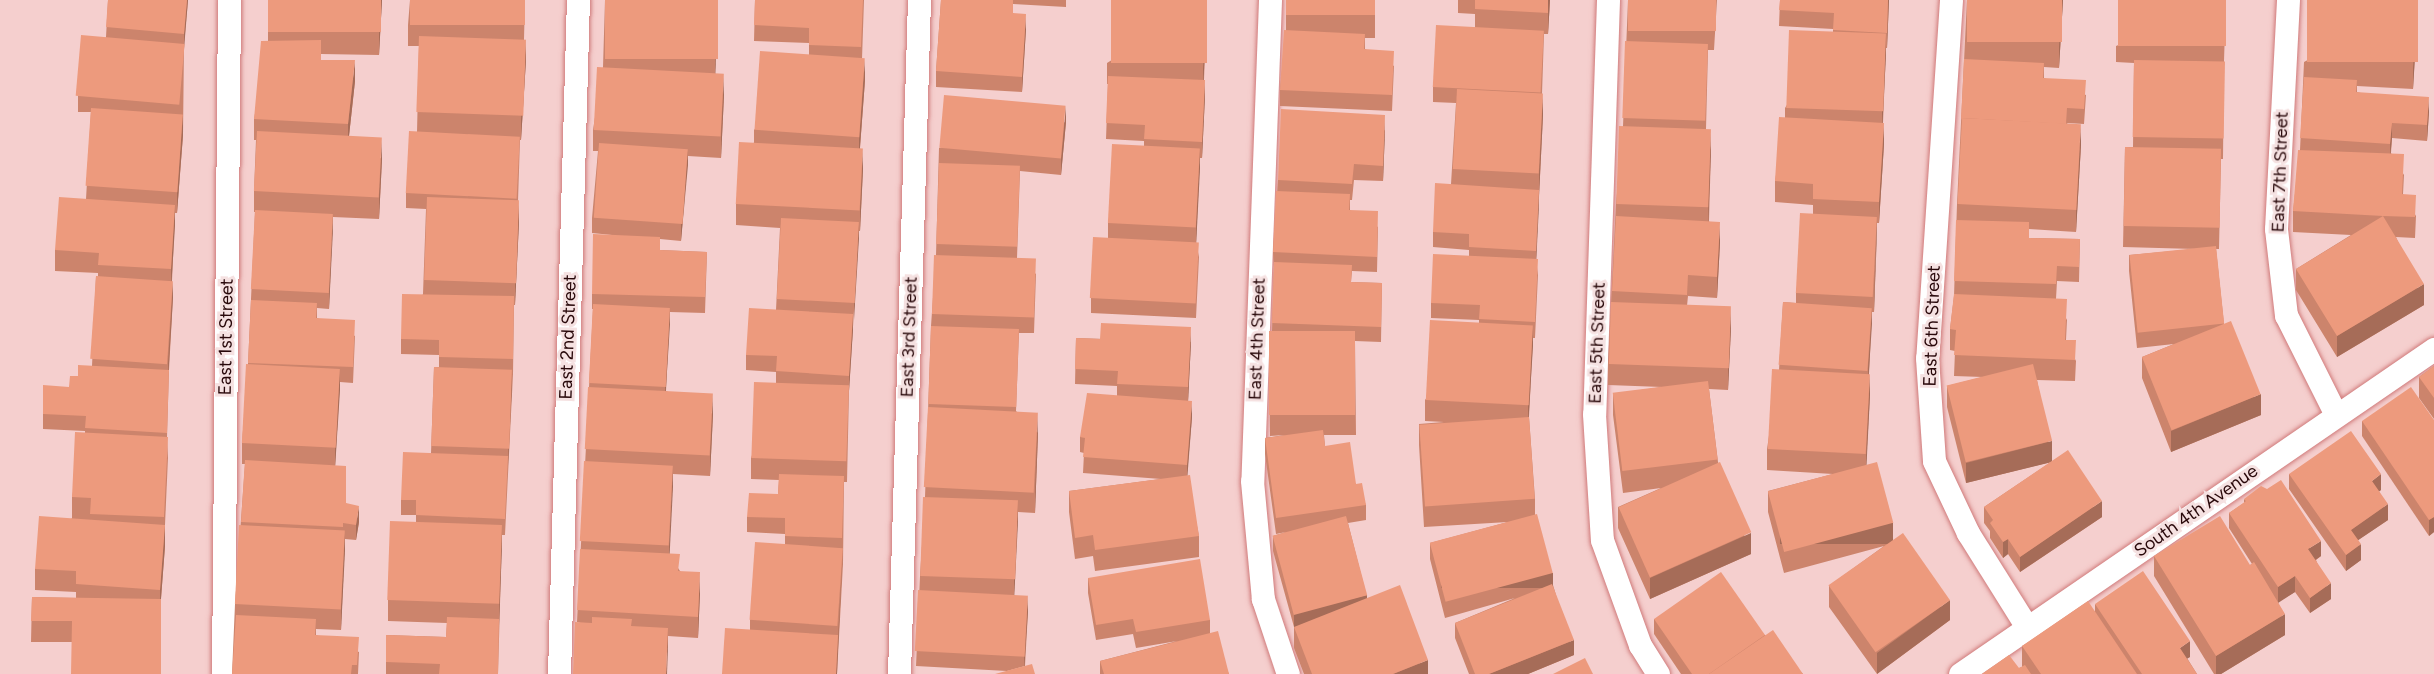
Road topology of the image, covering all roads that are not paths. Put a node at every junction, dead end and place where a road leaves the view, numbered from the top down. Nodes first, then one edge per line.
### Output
1 (229, 0) edge
2 (578, 0) edge
3 (919, 0) edge
4 (1270, 0) edge
5 (1608, 0) edge
6 (1951, 0) edge
7 (2288, 0) edge
8 (2434, 349) edge
9 (2336, 415) junction
10 (2027, 627) junction
11 (223, 674) edge
12 (559, 674) edge
13 (899, 674) edge
14 (1288, 674) edge
15 (1658, 674) edge
16 (1960, 674) edge

1 - 11 lane, East 1st Street
2 - 12 lane, East 2nd Street
3 - 13 lane, East 3rd Street
4 - 14 lane, East 4th Street
5 - 15 lane, East 5th Street
6 - 10 lane, East 6th Street
7 - 9 lane, East 7th Street
8 - 9 lane, South 4th Avenue
9 - 10 lane, South 4th Avenue
10 - 16 lane, South 4th Avenue

